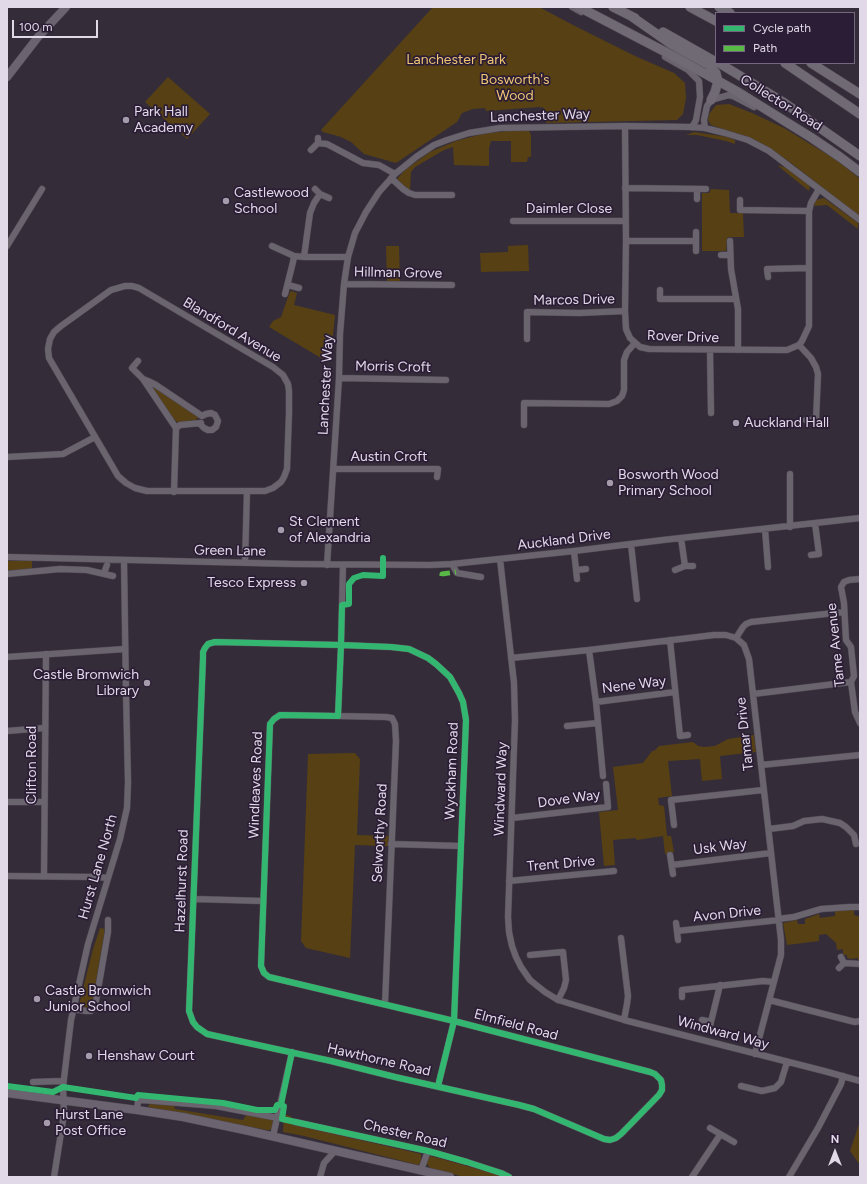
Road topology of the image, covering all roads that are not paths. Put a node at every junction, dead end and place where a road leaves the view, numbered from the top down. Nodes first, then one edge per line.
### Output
1 (66, 7) edge
2 (572, 7) edge
3 (579, 7) edge
4 (613, 7) edge
5 (690, 7) edge
6 (719, 7) edge
7 (728, 12) edge
8 (631, 16) junction
9 (715, 20) edge
10 (715, 61) edge
11 (720, 64) edge
12 (786, 64) edge
13 (813, 64) edge
14 (7, 77) edge
15 (718, 81) junction
16 (860, 94) edge
17 (711, 100) junction
18 (860, 100) edge
19 (859, 113) edge
20 (625, 126) junction
21 (691, 127) junction
22 (705, 128) junction
23 (812, 138) junction
24 (342, 144) dead end
25 (311, 150) dead end
26 (339, 150) junction
27 (860, 156) edge
28 (860, 172) edge
29 (393, 176) junction
30 (625, 188) junction
31 (42, 189) dead end
32 (697, 189) junction
33 (706, 189) dead end
34 (819, 189) junction
35 (452, 195) dead end
36 (329, 198) dead end
37 (697, 199) dead end
38 (740, 200) dead end
39 (809, 211) junction
40 (625, 220) junction
41 (860, 220) edge
42 (512, 221) dead end
43 (696, 232) dead end
44 (626, 241) junction
45 (696, 241) junction
46 (730, 241) dead end
47 (7, 246) edge
48 (272, 246) dead end
49 (696, 251) dead end
50 (294, 256) junction
51 (721, 256) dead end
52 (730, 256) junction
53 (304, 257) junction
54 (348, 257) junction
55 (809, 268) junction
56 (768, 277) dead end
57 (344, 284) junction
58 (288, 285) junction
59 (452, 285) dead end
60 (299, 288) dead end
61 (660, 290) dead end
62 (285, 294) dead end
63 (736, 299) junction
64 (624, 311) junction
65 (527, 339) dead end
66 (635, 343) junction
67 (799, 345) junction
68 (738, 350) junction
69 (710, 351) junction
70 (138, 361) dead end
71 (339, 378) junction
72 (143, 380) junction
73 (446, 380) dead end
74 (711, 413) dead end
75 (806, 420) dead end
76 (524, 425) dead end
77 (176, 428) junction
78 (95, 437) junction
79 (7, 458) edge
80 (333, 469) junction
81 (790, 474) dead end
82 (437, 477) dead end
83 (247, 491) junction
84 (174, 492) junction
85 (860, 518) edge
86 (815, 523) junction
87 (790, 527) junction
88 (765, 529) junction
89 (681, 538) junction
90 (631, 544) junction
91 (574, 551) junction
92 (811, 555) dead end
93 (7, 557) edge
94 (500, 559) junction
95 (124, 560) junction
96 (245, 563) junction
97 (452, 564) junction
98 (327, 565) junction
99 (343, 565) junction
100 (107, 566) dead end
101 (685, 566) junction
102 (693, 566) dead end
103 (768, 567) dead end
104 (576, 570) junction
105 (586, 570) dead end
106 (675, 570) dead end
107 (104, 573) junction
108 (7, 574) edge
109 (113, 576) dead end
110 (481, 577) dead end
111 (578, 579) dead end
112 (860, 579) edge
113 (637, 599) dead end
114 (844, 612) junction
115 (736, 638) junction
116 (670, 640) junction
117 (215, 642) joint
118 (341, 645) junction
119 (125, 649) junction
120 (589, 650) junction
121 (46, 654) junction
122 (7, 656) edge
123 (511, 658) junction
124 (860, 678) edge
125 (852, 681) junction
126 (675, 692) junction
127 (753, 694) junction
128 (596, 702) junction
129 (338, 716) junction
130 (598, 723) junction
131 (860, 723) edge
132 (567, 726) dead end
133 (44, 728) junction
134 (7, 731) edge
135 (688, 735) dead end
136 (860, 755) edge
137 (761, 765) junction
138 (603, 776) dead end
139 (606, 784) dead end
140 (763, 790) junction
141 (7, 802) edge
142 (44, 802) junction
143 (512, 818) junction
144 (674, 825) dead end
145 (769, 829) junction
146 (392, 844) junction
147 (856, 844) dead end
148 (461, 846) junction
149 (771, 853) junction
150 (670, 855) dead end
151 (672, 864) junction
152 (614, 871) dead end
153 (673, 874) dead end
154 (7, 876) edge
155 (44, 876) junction
156 (108, 878) junction
157 (509, 881) junction
158 (194, 899) junction
159 (263, 901) junction
160 (860, 907) edge
161 (108, 920) dead end
162 (779, 920) junction
163 (676, 923) dead end
164 (677, 932) junction
165 (621, 938) dead end
166 (678, 940) dead end
167 (530, 955) dead end
168 (860, 964) edge
169 (839, 968) dead end
170 (269, 977) joint
171 (774, 982) junction
172 (720, 985) junction
173 (682, 997) dead end
174 (558, 1000) junction
175 (769, 1000) junction
176 (385, 1004) junction
177 (73, 1009) junction
178 (624, 1020) junction
179 (702, 1020) dead end
180 (454, 1021) junction
181 (860, 1021) edge
182 (711, 1022) junction
183 (709, 1030) dead end
184 (292, 1052) junction
185 (755, 1054) junction
186 (787, 1062) junction
187 (843, 1076) junction
188 (661, 1080) joint
189 (63, 1081) junction
190 (860, 1081) edge
191 (33, 1082) dead end
192 (438, 1086) junction
193 (741, 1086) dead end
194 (749, 1088) junction
195 (7, 1093) edge
196 (747, 1096) dead end
197 (64, 1100) junction
198 (137, 1110) junction
199 (278, 1118) junction
200 (295, 1122) dead end
201 (710, 1128) dead end
202 (720, 1135) junction
203 (273, 1136) junction
204 (734, 1142) dead end
205 (335, 1151) junction
206 (428, 1151) junction
207 (421, 1170) junction
208 (54, 1177) edge
209 (320, 1177) edge
210 (450, 1177) edge
211 (509, 1177) edge
212 (692, 1177) edge
213 (789, 1177) edge

1 - 14 main road
2 - 21 street
3 - 15 highway, Collector Road
4 - 8 highway, Collector Road
5 - 9 highway
6 - 7 highway
8 - 10 highway, Collector Road
8 - 15 highway
11 - 27 highway, Collector Road
12 - 19 highway
13 - 16 highway
13 - 18 highway
15 - 17 highway
15 - 23 highway, Collector Road
17 - 22 street
17 - 23 street
20 - 21 street, Lanchester Way
20 - 29 street, Lanchester Way
20 - 30 street, Rover Drive
21 - 22 street, Lanchester Way
22 - 34 street, Lanchester Way
23 - 28 highway, Collector Road
24 - 26 street
25 - 26 street
26 - 29 street
29 - 35 street
29 - 54 street, Lanchester Way
30 - 32 street
30 - 40 street, Rover Drive
31 - 47 street
32 - 33 street
32 - 37 street
34 - 39 street
34 - 41 street, Lanchester Way
36 - 53 street
38 - 39 street
39 - 55 street
40 - 42 street, Daimler Close
40 - 44 street, Rover Drive
43 - 45 street
44 - 45 street
44 - 64 street, Rover Drive
45 - 49 street
46 - 52 street
48 - 50 street
50 - 53 street
50 - 58 street
51 - 52 street
52 - 63 street
53 - 54 street
54 - 57 street, Lanchester Way
55 - 56 street
55 - 67 street
57 - 59 street, Hillman Grove
57 - 71 street, Lanchester Way
58 - 60 street
58 - 62 street
61 - 63 street
63 - 68 street
64 - 65 street, Marcos Drive
64 - 66 street, Rover Drive
66 - 69 street, Rover Drive
66 - 76 street
67 - 68 street, Rover Drive
67 - 75 street
68 - 69 street, Rover Drive
69 - 74 street
70 - 72 street
71 - 73 street, Morris Croft
71 - 80 street, Lanchester Way
72 - 77 street
72 - 77 street
77 - 84 street
78 - 79 street
78 - 83 street, Blandford Avenue
78 - 84 street, Blandford Avenue
80 - 82 street, Austin Croft
80 - 98 street, Lanchester Way
81 - 87 street
83 - 84 street, Blandford Avenue
83 - 96 street
85 - 86 street, Auckland Drive
86 - 87 street, Auckland Drive
86 - 92 street
87 - 88 street, Auckland Drive
88 - 89 street, Auckland Drive
88 - 103 street
89 - 90 street, Auckland Drive
89 - 101 street
90 - 91 street, Auckland Drive
90 - 113 street, Auckland Drive
91 - 94 street, Auckland Drive
91 - 104 street
93 - 95 street, Green Lane
94 - 97 street, Green Lane
94 - 123 street, Windward Way
95 - 96 street, Green Lane
95 - 119 street, Hurst Lane North
96 - 98 street, Green Lane
97 - 99 street, Green Lane
97 - 110 street
98 - 99 street, Green Lane
99 - 118 street
100 - 107 street
101 - 102 street
101 - 106 street
104 - 105 street
104 - 111 street
107 - 108 street
107 - 109 street
112 - 114 street, Tame Avenue
114 - 115 street
114 - 125 street, Tame Avenue
115 - 116 street
115 - 127 street, Tamar Drive
116 - 120 street
116 - 126 street
117 - 118 street, Wyckham Road
117 - 158 street, Hazelhurst Road
118 - 129 street
118 - 148 street, Wyckham Road
119 - 121 street
119 - 156 street, Hurst Lane North
120 - 123 street
120 - 128 street
121 - 122 street
121 - 133 street, Clifton Road
123 - 143 street, Windward Way
124 - 125 street
125 - 127 street
125 - 131 street, Tame Avenue
126 - 128 street, Nene Way
126 - 135 street
127 - 137 street, Tamar Drive
128 - 130 street
129 - 146 street, Selworthy Road
129 - 159 street, Windleaves Road
130 - 132 street
130 - 138 street
133 - 134 street
133 - 142 street, Clifton Road
136 - 137 street
137 - 140 street, Tamar Drive
139 - 143 street, Dove Way
140 - 144 street
140 - 145 street, Tamar Drive
141 - 142 street
142 - 155 street, Clifton Road
143 - 157 street, Windward Way
145 - 147 street
145 - 149 street, Tamar Drive
146 - 148 street
146 - 176 street, Selworthy Road
148 - 180 street, Wyckham Road
149 - 151 street, Usk Way
149 - 162 street, Tamar Drive
150 - 151 street
151 - 153 street
152 - 157 street, Trent Drive
154 - 155 street
155 - 156 street
156 - 177 street, Hurst Lane North
157 - 174 street, Windward Way
158 - 159 street
158 - 184 street, Hazelhurst Road
159 - 170 street, Windleaves Road
160 - 162 street, Avon Drive
161 - 177 street
162 - 164 street, Avon Drive
162 - 171 street, Tamar Drive
163 - 164 street
164 - 166 street
165 - 178 street
167 - 174 street
168 - 169 street
170 - 176 street, Elmfield Road
171 - 172 street
171 - 175 street, Tamar Drive
172 - 173 street
172 - 182 street
174 - 178 street, Windward Way
175 - 181 street
175 - 185 street, Tamar Drive
176 - 180 street, Elmfield Road
177 - 189 street, Hurst Lane North
178 - 185 street, Windward Way
179 - 182 street
180 - 188 street, Elmfield Road
180 - 192 street, Wyckham Road
182 - 183 street
184 - 192 street, Hawthorne Road
184 - 199 street
185 - 186 street, Windward Way
186 - 187 street, Windward Way
186 - 194 street
187 - 190 street, Windward Way
187 - 213 street
188 - 192 street, Hawthorne Road
189 - 191 street
189 - 197 street, Hurst Lane North
193 - 194 street
194 - 196 street
195 - 197 main road
197 - 198 main road
197 - 208 street, Hurst Lane North
198 - 199 street
198 - 203 main road
199 - 203 street
200 - 206 street, Chester Road
201 - 202 street
202 - 204 street
202 - 212 street
203 - 205 main road
205 - 207 main road
205 - 209 street
206 - 207 street
206 - 211 street, Chester Road
207 - 210 main road

